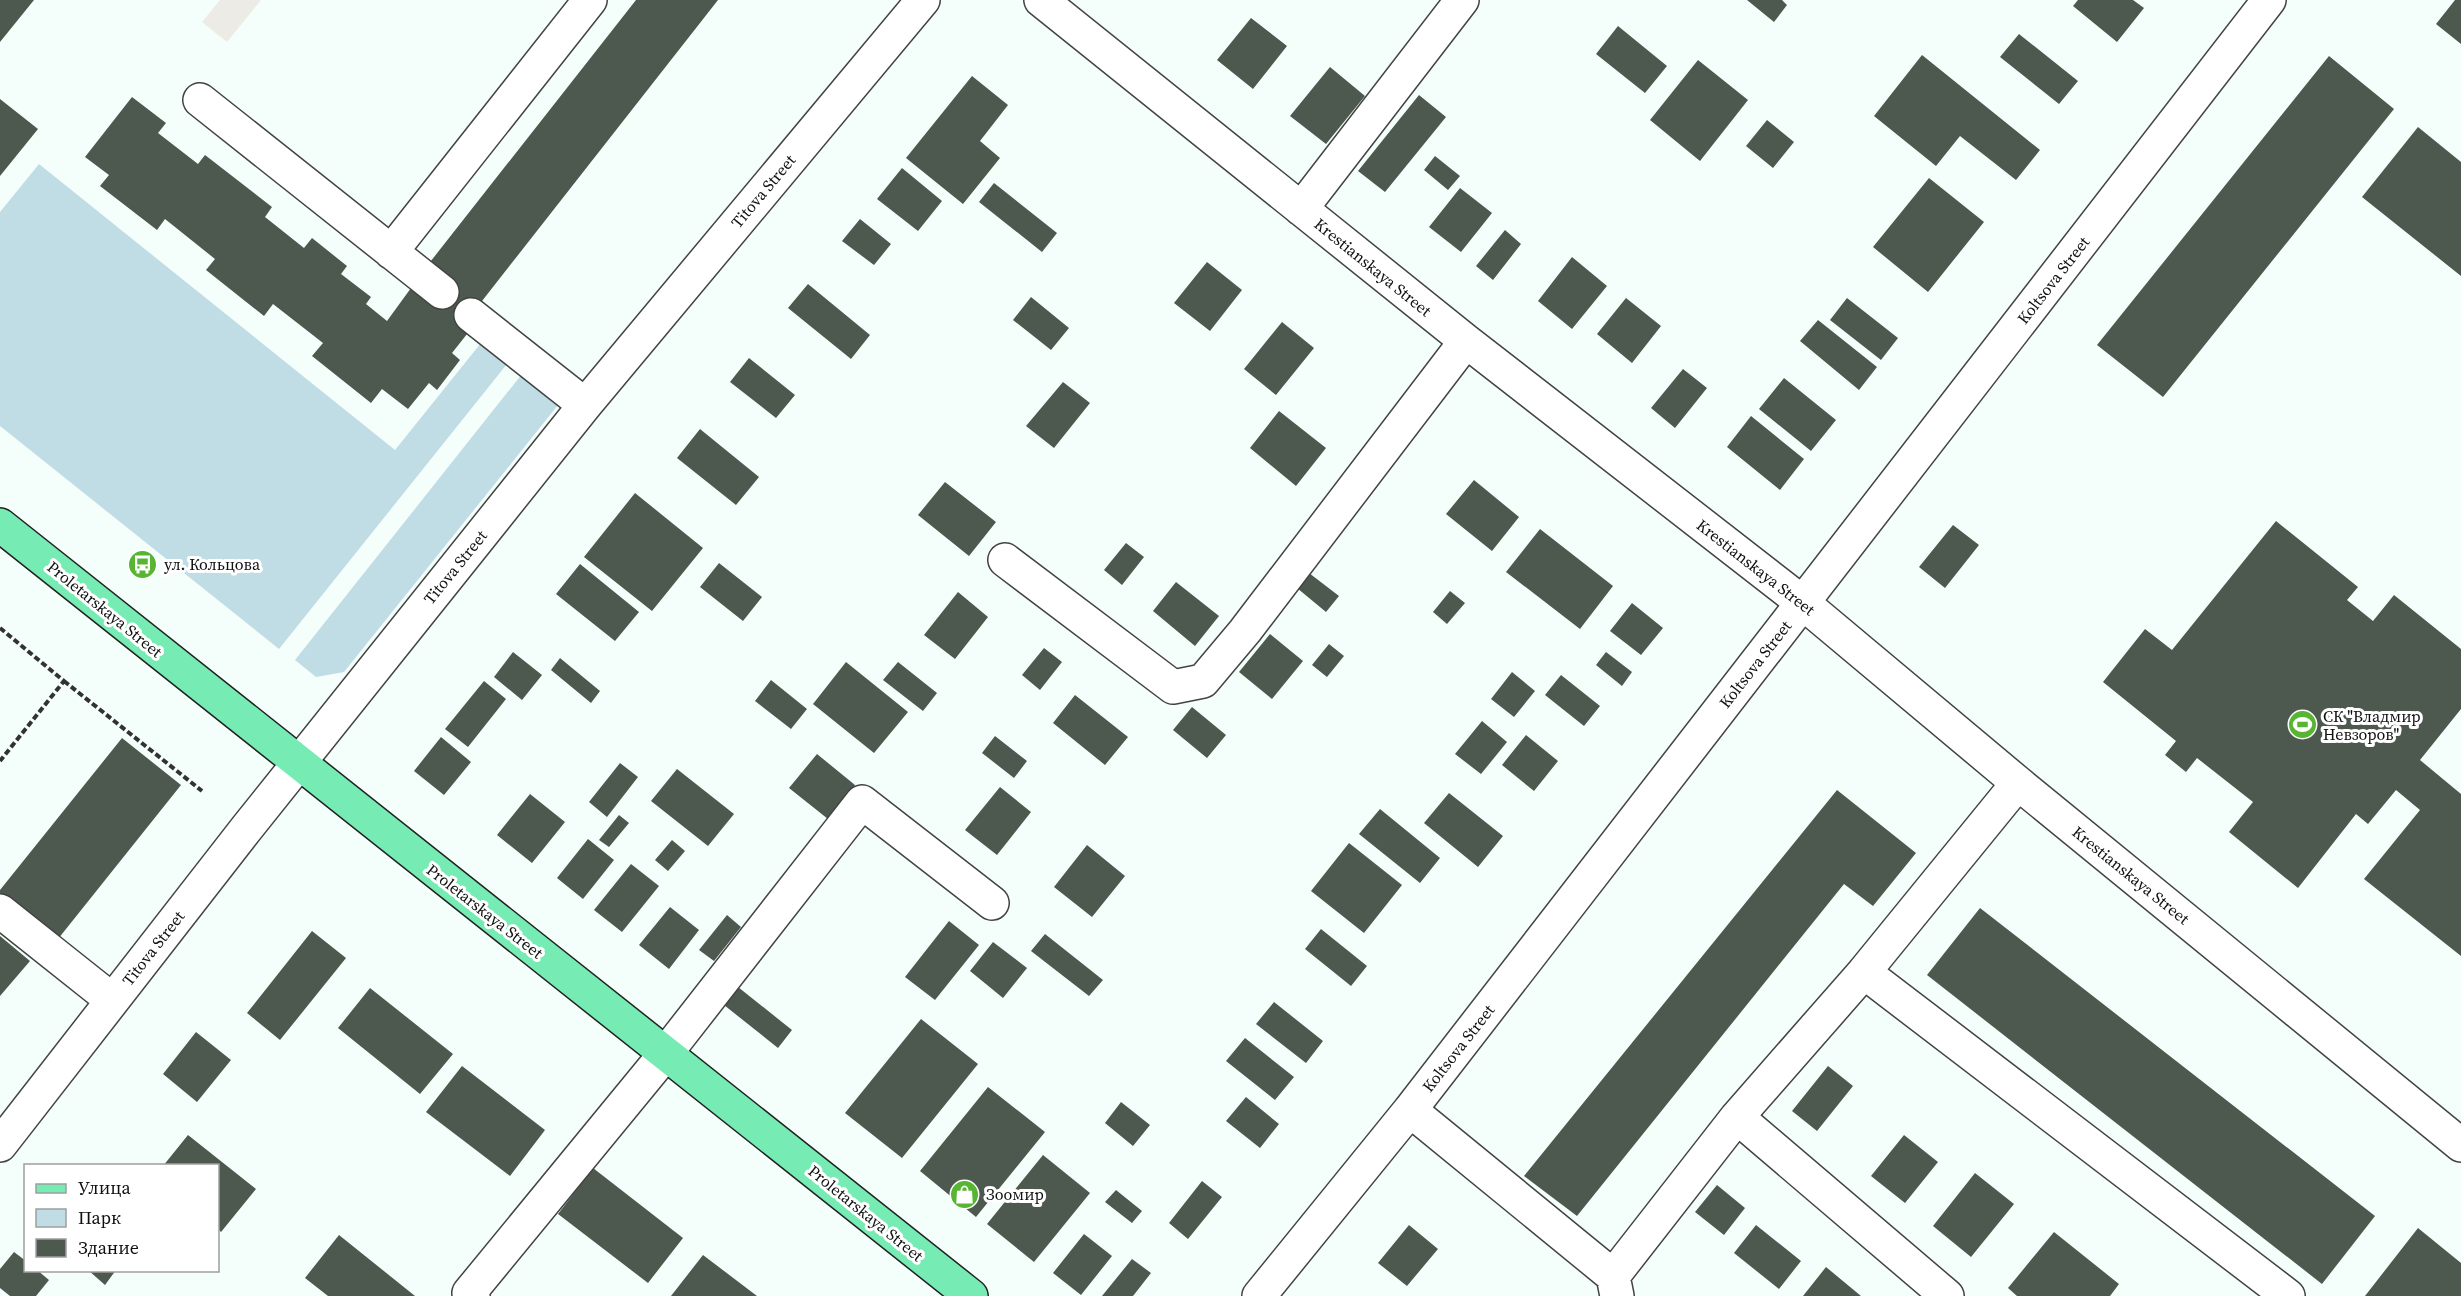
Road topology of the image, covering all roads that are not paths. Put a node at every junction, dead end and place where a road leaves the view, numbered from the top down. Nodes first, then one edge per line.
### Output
1 (590, 0) edge
2 (923, 0) edge
3 (1041, 0) edge
4 (1462, 0) edge
5 (2269, 0) edge
6 (201, 100) dead end
7 (1301, 209) junction
8 (391, 252) junction
9 (442, 292) dead end
10 (471, 315) dead end
11 (1466, 341) junction
12 (585, 405) junction
13 (0, 525) edge
14 (1005, 560) dead end
15 (1803, 603) junction
16 (299, 762) junction
17 (2018, 783) junction
18 (992, 903) dead end
19 (0, 911) edge
20 (1864, 972) junction
21 (112, 1000) junction
22 (666, 1053) junction
23 (1410, 1110) junction
24 (1737, 1117) junction
25 (0, 1145) edge
26 (2461, 1145) edge
27 (1615, 1286) edge
28 (473, 1296) edge
29 (971, 1296) edge
30 (1259, 1296) edge
31 (1947, 1296) edge
32 (2288, 1296) edge

1 - 8 street
2 - 12 street, Titova Street
3 - 7 street, Krestianskaya Street
4 - 7 street
5 - 15 street, Koltsova Street
6 - 8 street
7 - 11 street, Krestianskaya Street
8 - 9 street
10 - 12 street
11 - 14 street
11 - 15 street, Krestianskaya Street
12 - 16 street, Titova Street
13 - 16 main road, Proletarskaya Street
15 - 17 street, Krestianskaya Street
15 - 23 street, Koltsova Street
16 - 21 street, Titova Street
16 - 22 main road, Proletarskaya Street
17 - 20 street
17 - 26 street, Krestianskaya Street
18 - 22 street
19 - 21 street
20 - 24 street
20 - 32 street
21 - 25 street, Titova Street
22 - 28 street
22 - 29 main road, Proletarskaya Street
23 - 27 street
23 - 30 street, Koltsova Street
24 - 27 street
24 - 31 street

